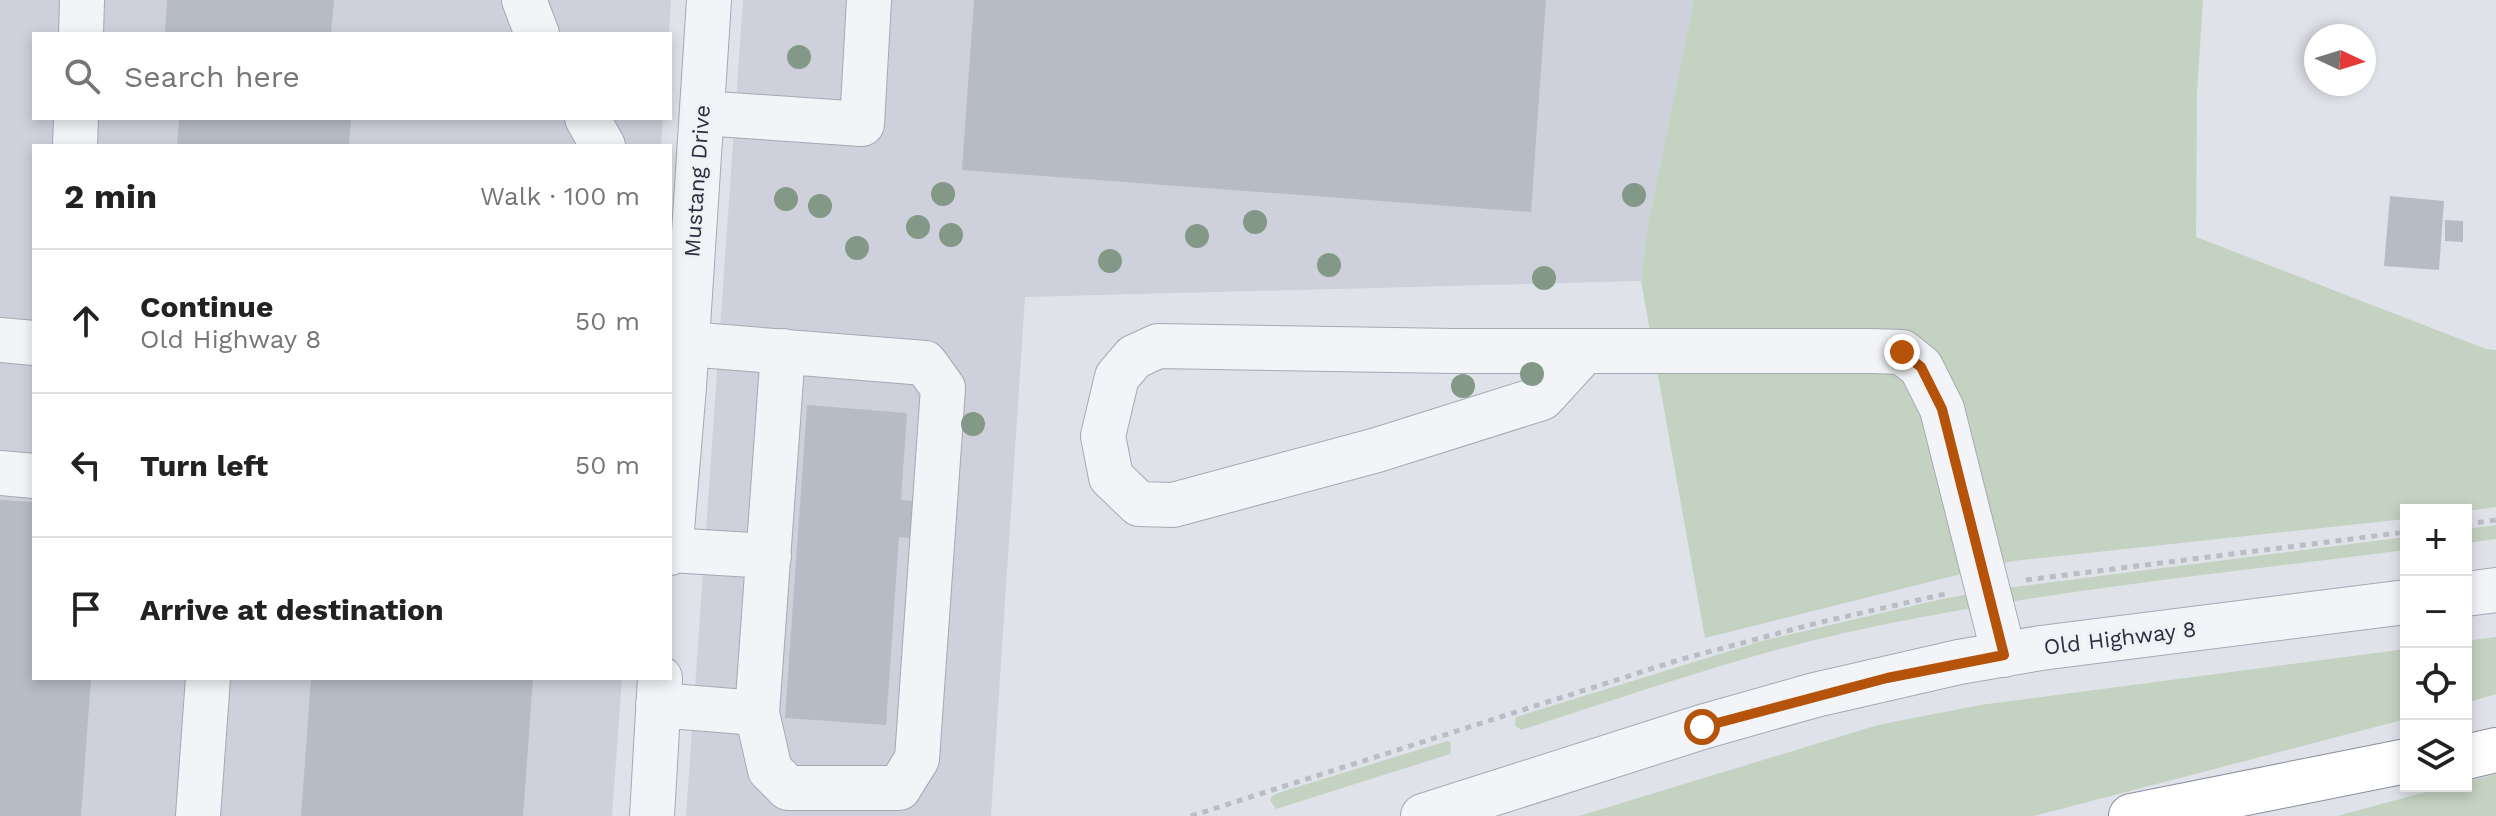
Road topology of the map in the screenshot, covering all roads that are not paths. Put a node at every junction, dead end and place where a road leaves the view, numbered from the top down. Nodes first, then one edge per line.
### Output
1 (82, 0) edge
2 (524, 0) edge
3 (709, 0) edge
4 (869, 0) edge
5 (81, 32) edge
6 (536, 32) edge
7 (702, 113) junction
8 (76, 120) edge
9 (588, 120) edge
10 (75, 144) edge
11 (602, 144) edge
12 (681, 246) edge
13 (0, 340) edge
14 (32, 343) edge
15 (687, 344) junction
16 (783, 351) junction
17 (1585, 351) junction
18 (677, 387) edge
19 (0, 473) edge
20 (32, 476) edge
21 (672, 511) edge
22 (672, 536) edge
23 (769, 556) junction
24 (2496, 590) edge
25 (2472, 593) edge
26 (2400, 603) edge
27 (2004, 655) junction
28 (208, 680) edge
29 (659, 691) edge
30 (757, 713) junction
31 (2496, 743) edge
32 (2472, 748) edge
33 (2496, 750) edge
34 (2472, 756) edge
35 (2400, 762) edge
36 (2400, 775) edge
37 (198, 816) edge
38 (652, 816) edge
39 (1423, 816) edge
40 (2131, 816) edge
41 (2270, 816) edge

1 - 5 street
2 - 6 street
3 - 7 street, Mustang Drive
4 - 7 street
7 - 12 street, Mustang Drive
8 - 10 street
9 - 11 street
12 - 15 street, Mustang Drive
13 - 14 street
15 - 16 street
15 - 18 street, Mustang Drive
16 - 23 street
16 - 30 street
17 - 17 street
17 - 27 street
18 - 21 street, Mustang Drive
19 - 20 street
22 - 23 street
23 - 30 street
24 - 25 street
26 - 27 street, Old Highway 8
27 - 39 street, Old Highway 8
28 - 37 street
29 - 30 street
29 - 38 street
31 - 32 highway
33 - 34 highway
35 - 40 highway
36 - 41 highway

